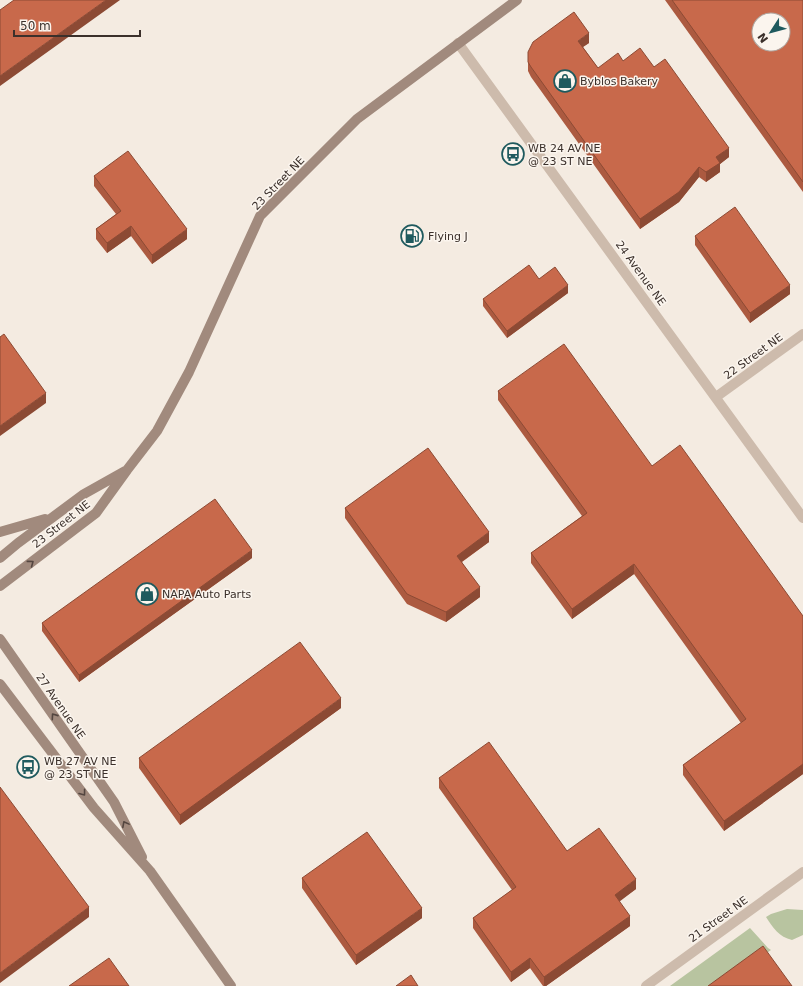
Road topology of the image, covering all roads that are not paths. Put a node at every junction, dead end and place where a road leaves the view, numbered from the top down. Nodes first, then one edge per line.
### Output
1 (517, 0) edge
2 (458, 43) junction
3 (803, 334) edge
4 (716, 397) junction
5 (127, 470) junction
6 (53, 517) junction
7 (803, 518) edge
8 (0, 532) edge
9 (0, 558) edge
10 (0, 586) edge
11 (0, 639) edge
12 (0, 684) edge
13 (150, 871) junction
14 (803, 872) edge
15 (232, 986) edge
16 (646, 986) edge

1 - 2 street, 23 Street NE
2 - 4 street, 24 Avenue NE
2 - 5 street, 23 Street NE
3 - 4 street, 22 Street NE
4 - 7 street, 24 Avenue NE
5 - 6 street, 23 Street NE
10 -> 5 street, 23 Street NE
6 - 8 street
6 - 9 street, 23 Street NE
13 -> 11 street, 27 Avenue NE
12 -> 13 street, 27 Avenue NE
13 - 15 street, 27 Avenue NE
14 - 16 street, 21 Street NE

